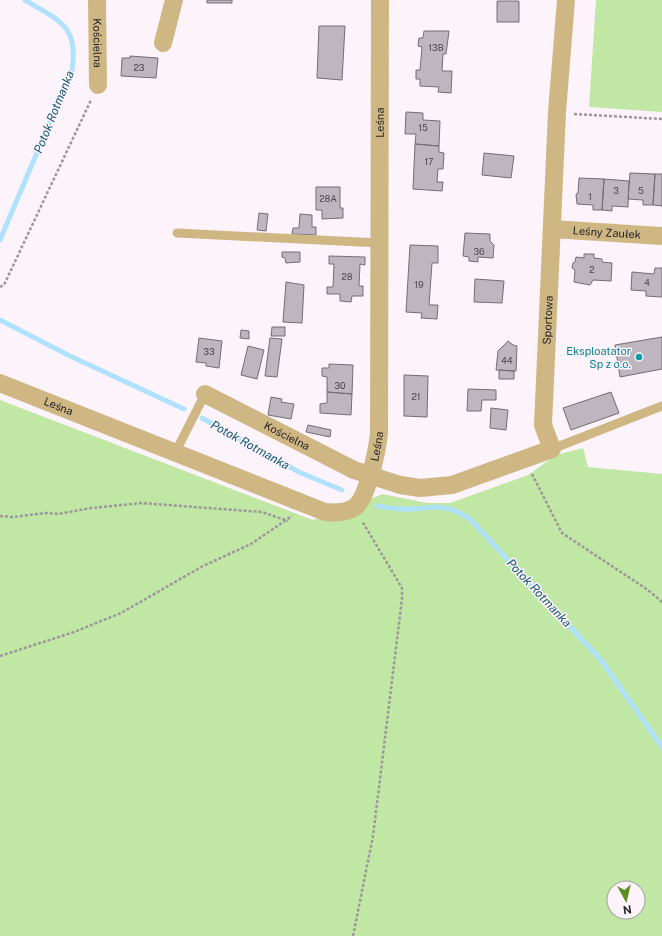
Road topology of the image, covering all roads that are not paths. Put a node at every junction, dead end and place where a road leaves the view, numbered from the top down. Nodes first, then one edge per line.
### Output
1 (97, 0) edge
2 (174, 0) edge
3 (380, 0) edge
4 (566, 0) edge
5 (163, 43) dead end
6 (98, 85) road end
7 (552, 229) junction
8 (177, 233) dead end
9 (662, 236) edge
10 (380, 243) junction
11 (0, 383) edge
12 (205, 394) joint
13 (662, 406) edge
14 (552, 449) junction
15 (176, 453) junction
16 (370, 475) junction

1 - 6 street, Kościelna
2 - 5 street
3 - 10 street, Leśna
4 - 7 street, Sportowa
7 - 9 street, Leśny Zaułek
7 - 14 street, Sportowa
8 - 10 lane
10 - 16 street, Leśna
11 - 15 street, Leśna
12 - 15 lane
12 - 16 street, Kościelna
13 - 14 lane
14 - 16 street
15 - 16 street, Leśna

